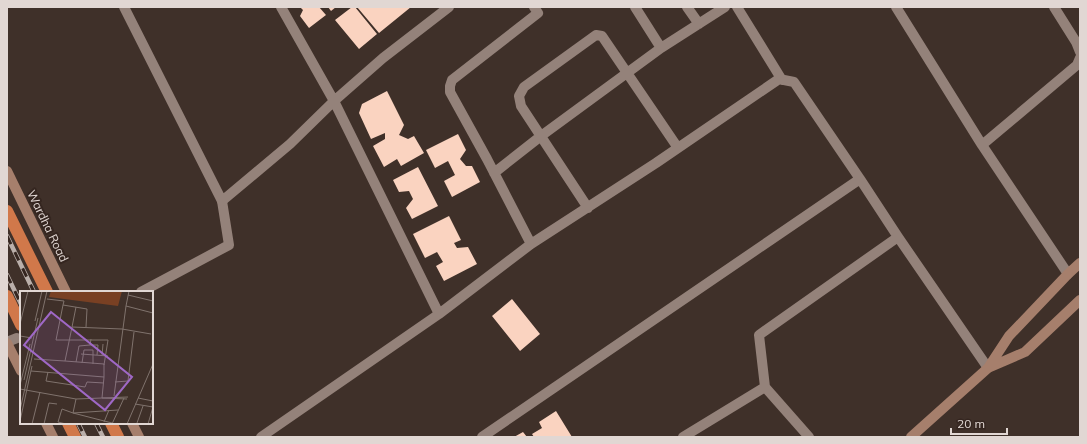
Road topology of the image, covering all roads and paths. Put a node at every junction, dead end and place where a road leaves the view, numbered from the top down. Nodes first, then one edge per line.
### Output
1 (124, 7) edge
2 (281, 7) edge
3 (449, 7) edge
4 (635, 7) edge
5 (687, 7) edge
6 (725, 7) edge
7 (737, 7) edge
8 (896, 7) edge
9 (1054, 7) edge
10 (536, 8) edge
11 (699, 24) junction
12 (661, 48) junction
13 (1080, 52) edge
14 (1080, 58) edge
15 (627, 73) junction
16 (782, 80) junction
17 (334, 101) junction
18 (541, 136) junction
19 (982, 145) junction
20 (678, 148) junction
21 (7, 171) edge
22 (494, 173) junction
23 (860, 179) junction
24 (222, 201) junction
25 (588, 208) junction
26 (7, 211) edge
27 (898, 237) junction
28 (531, 244) junction
29 (1080, 263) edge
30 (1068, 274) junction
31 (47, 291) edge
32 (66, 291) edge
33 (143, 291) edge
34 (7, 296) edge
35 (1080, 300) edge
36 (439, 314) junction
37 (20, 323) edge
38 (17, 338) dead end
39 (7, 342) edge
40 (988, 368) junction
41 (20, 369) edge
42 (765, 387) junction
43 (46, 424) edge
44 (68, 424) edge
45 (112, 424) edge
46 (133, 424) edge
47 (53, 437) edge
48 (75, 437) edge
49 (118, 437) edge
50 (140, 437) edge
51 (261, 437) edge
52 (482, 437) edge
53 (683, 437) edge
54 (809, 437) edge
55 (911, 437) edge

1 - 24 street
2 - 17 street
3 - 17 street
4 - 12 street
5 - 11 street
6 - 11 street
7 - 16 street
8 - 19 street
9 - 13 street
10 - 22 street
11 - 12 street
12 - 15 street
14 - 19 street
15 - 18 street
15 - 18 street
15 - 20 street
16 - 20 street
16 - 23 street
17 - 24 street
17 - 36 street
18 - 22 street
18 - 25 street
19 - 30 street
20 - 25 street
21 - 32 street, Wardha Road
22 - 28 street
23 - 27 street
23 - 52 street
24 - 33 street
25 - 28 street
26 - 31 highway
27 - 40 street
27 - 42 street
28 - 36 street
29 - 30 street
30 - 40 street
34 - 37 highway
35 - 40 street
36 - 51 street
38 - 39 street
39 - 41 street
40 - 55 street
42 - 53 street
42 - 54 street
43 - 47 street
44 - 48 highway
45 - 49 highway
46 - 50 street

